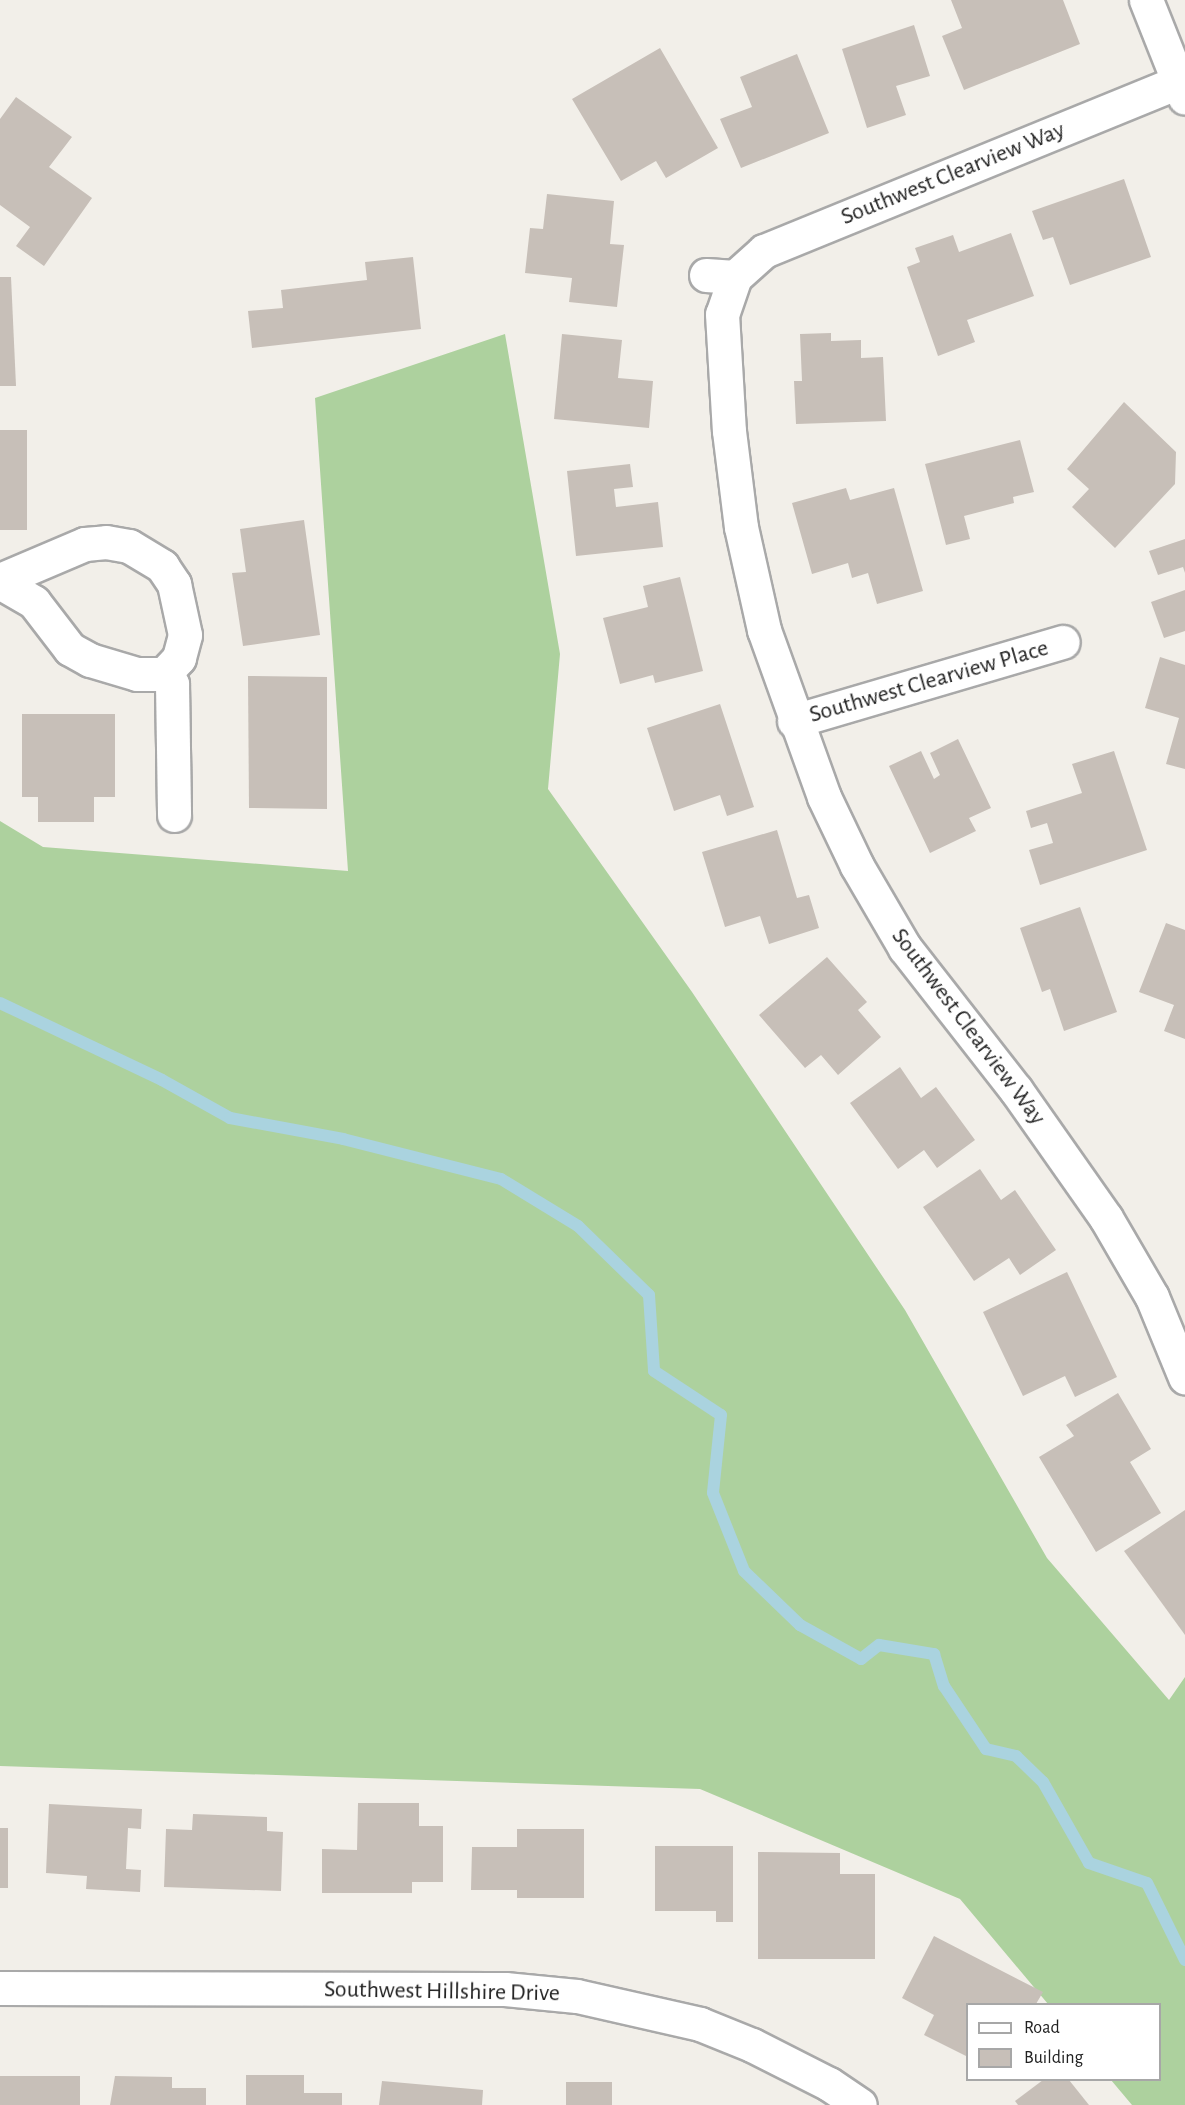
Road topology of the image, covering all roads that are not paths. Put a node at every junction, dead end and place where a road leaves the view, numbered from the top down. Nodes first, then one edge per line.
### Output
1 (1146, 0) edge
2 (1182, 90) edge
3 (4, 583) edge
4 (1063, 642) dead end
5 (164, 674) junction
6 (794, 721) junction
7 (174, 815) dead end
8 (1185, 1377) edge
9 (0, 1988) edge
10 (860, 2105) edge

1 - 2 street
2 - 6 street, Southwest Clearview Way
3 - 5 street
3 - 5 street
4 - 6 street, Southwest Clearview Place
5 - 7 street
6 - 8 street, Southwest Clearview Way
9 - 10 street, Southwest Hillshire Drive

